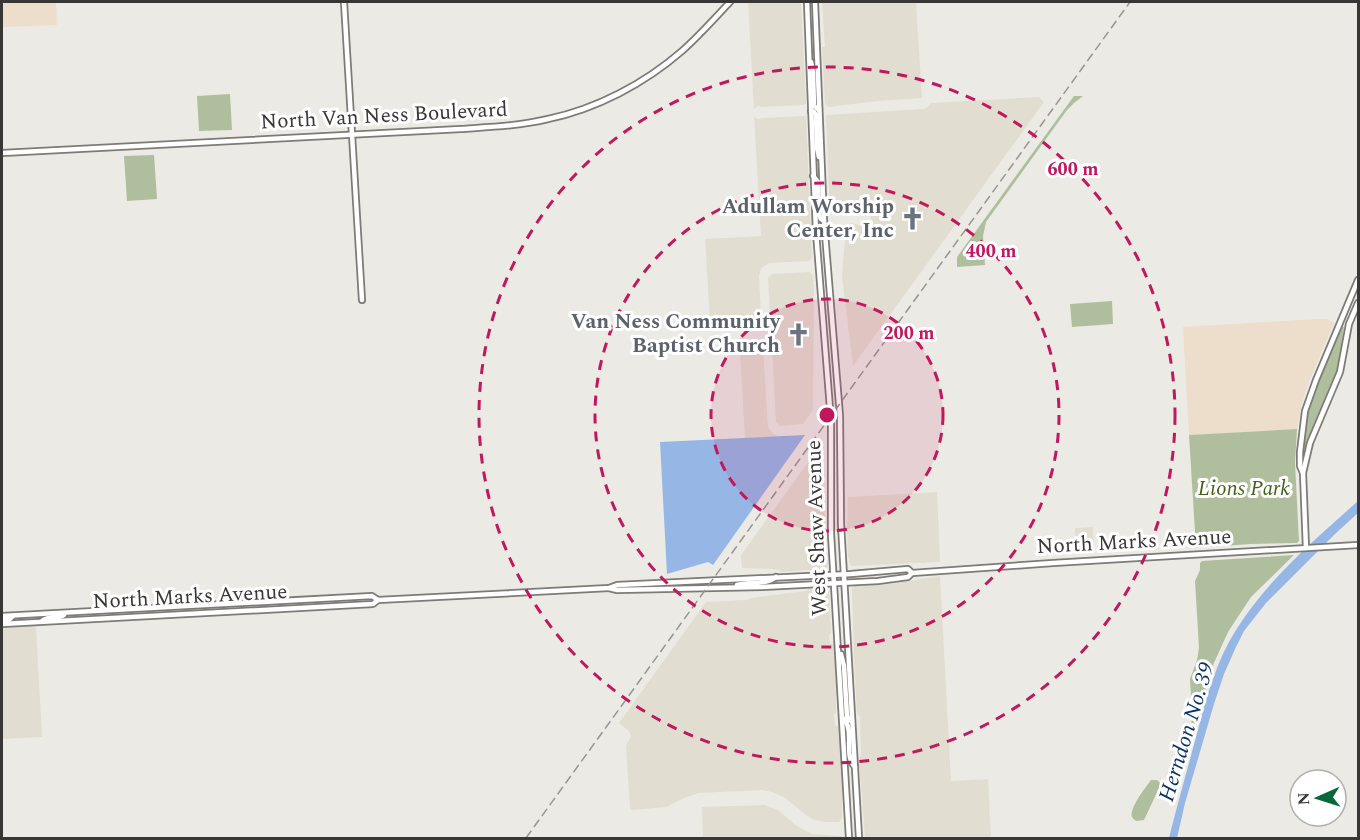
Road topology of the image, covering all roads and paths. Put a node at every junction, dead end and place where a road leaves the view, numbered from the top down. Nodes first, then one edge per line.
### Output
1 (344, 2) edge
2 (730, 2) edge
3 (807, 2) edge
4 (815, 2) edge
5 (808, 51) junction
6 (819, 110) junction
7 (811, 111) junction
8 (352, 135) junction
9 (2, 153) edge
10 (822, 168) junction
11 (813, 176) junction
12 (824, 221) junction
13 (1359, 280) edge
14 (362, 300) dead end
15 (1359, 303) edge
16 (1303, 426) junction
17 (1316, 430) junction
18 (1302, 473) junction
19 (1359, 545) edge
20 (1306, 548) junction
21 (912, 573) junction
22 (834, 574) junction
23 (844, 574) junction
24 (776, 578) junction
25 (844, 583) junction
26 (834, 584) junction
27 (609, 588) junction
28 (729, 588) junction
29 (378, 600) junction
30 (67, 614) junction
31 (2, 620) edge
32 (41, 622) junction
33 (837, 639) junction
34 (843, 719) junction
35 (852, 721) junction
36 (855, 767) junction
37 (849, 838) edge
38 (859, 838) edge

1 - 8 main road
2 - 8 main road, North Van Ness Boulevard
3 - 5 main road, West Shaw Avenue
4 - 6 main road, West Shaw Avenue
5 - 6 main road
5 - 7 main road, West Shaw Avenue
6 - 10 main road, West Shaw Avenue
7 - 10 main road
7 - 11 main road, West Shaw Avenue
8 - 9 main road, North Van Ness Boulevard
8 - 14 main road
10 - 12 main road, West Shaw Avenue
11 - 12 main road
11 - 22 main road, West Shaw Avenue
12 - 23 main road, West Shaw Avenue
13 - 16 main road
15 - 17 main road
16 - 17 main road
16 - 18 main road
17 - 18 main road
18 - 20 main road
19 - 20 main road, North Marks Avenue
20 - 21 main road, North Marks Avenue
21 - 23 main road, North Marks Avenue
21 - 25 main road, North Marks Avenue
22 - 23 main road, North Marks Avenue
22 - 24 main road, North Marks Avenue
22 - 26 main road, West Shaw Avenue
23 - 25 main road, West Shaw Avenue
24 - 27 main road, North Marks Avenue
24 - 28 main road
25 - 26 main road, North Marks Avenue
25 - 35 main road, West Shaw Avenue
26 - 28 main road, North Marks Avenue
26 - 33 main road, West Shaw Avenue
27 - 28 main road, North Marks Avenue
27 - 29 main road, North Marks Avenue
29 - 30 main road, North Marks Avenue
29 - 32 main road, North Marks Avenue
30 - 31 main road, North Marks Avenue
30 - 32 main road
31 - 32 main road, North Marks Avenue
33 - 34 main road, West Shaw Avenue
33 - 35 main road
34 - 36 main road
34 - 37 main road, West Shaw Avenue
35 - 36 main road, West Shaw Avenue
36 - 38 main road, West Shaw Avenue

